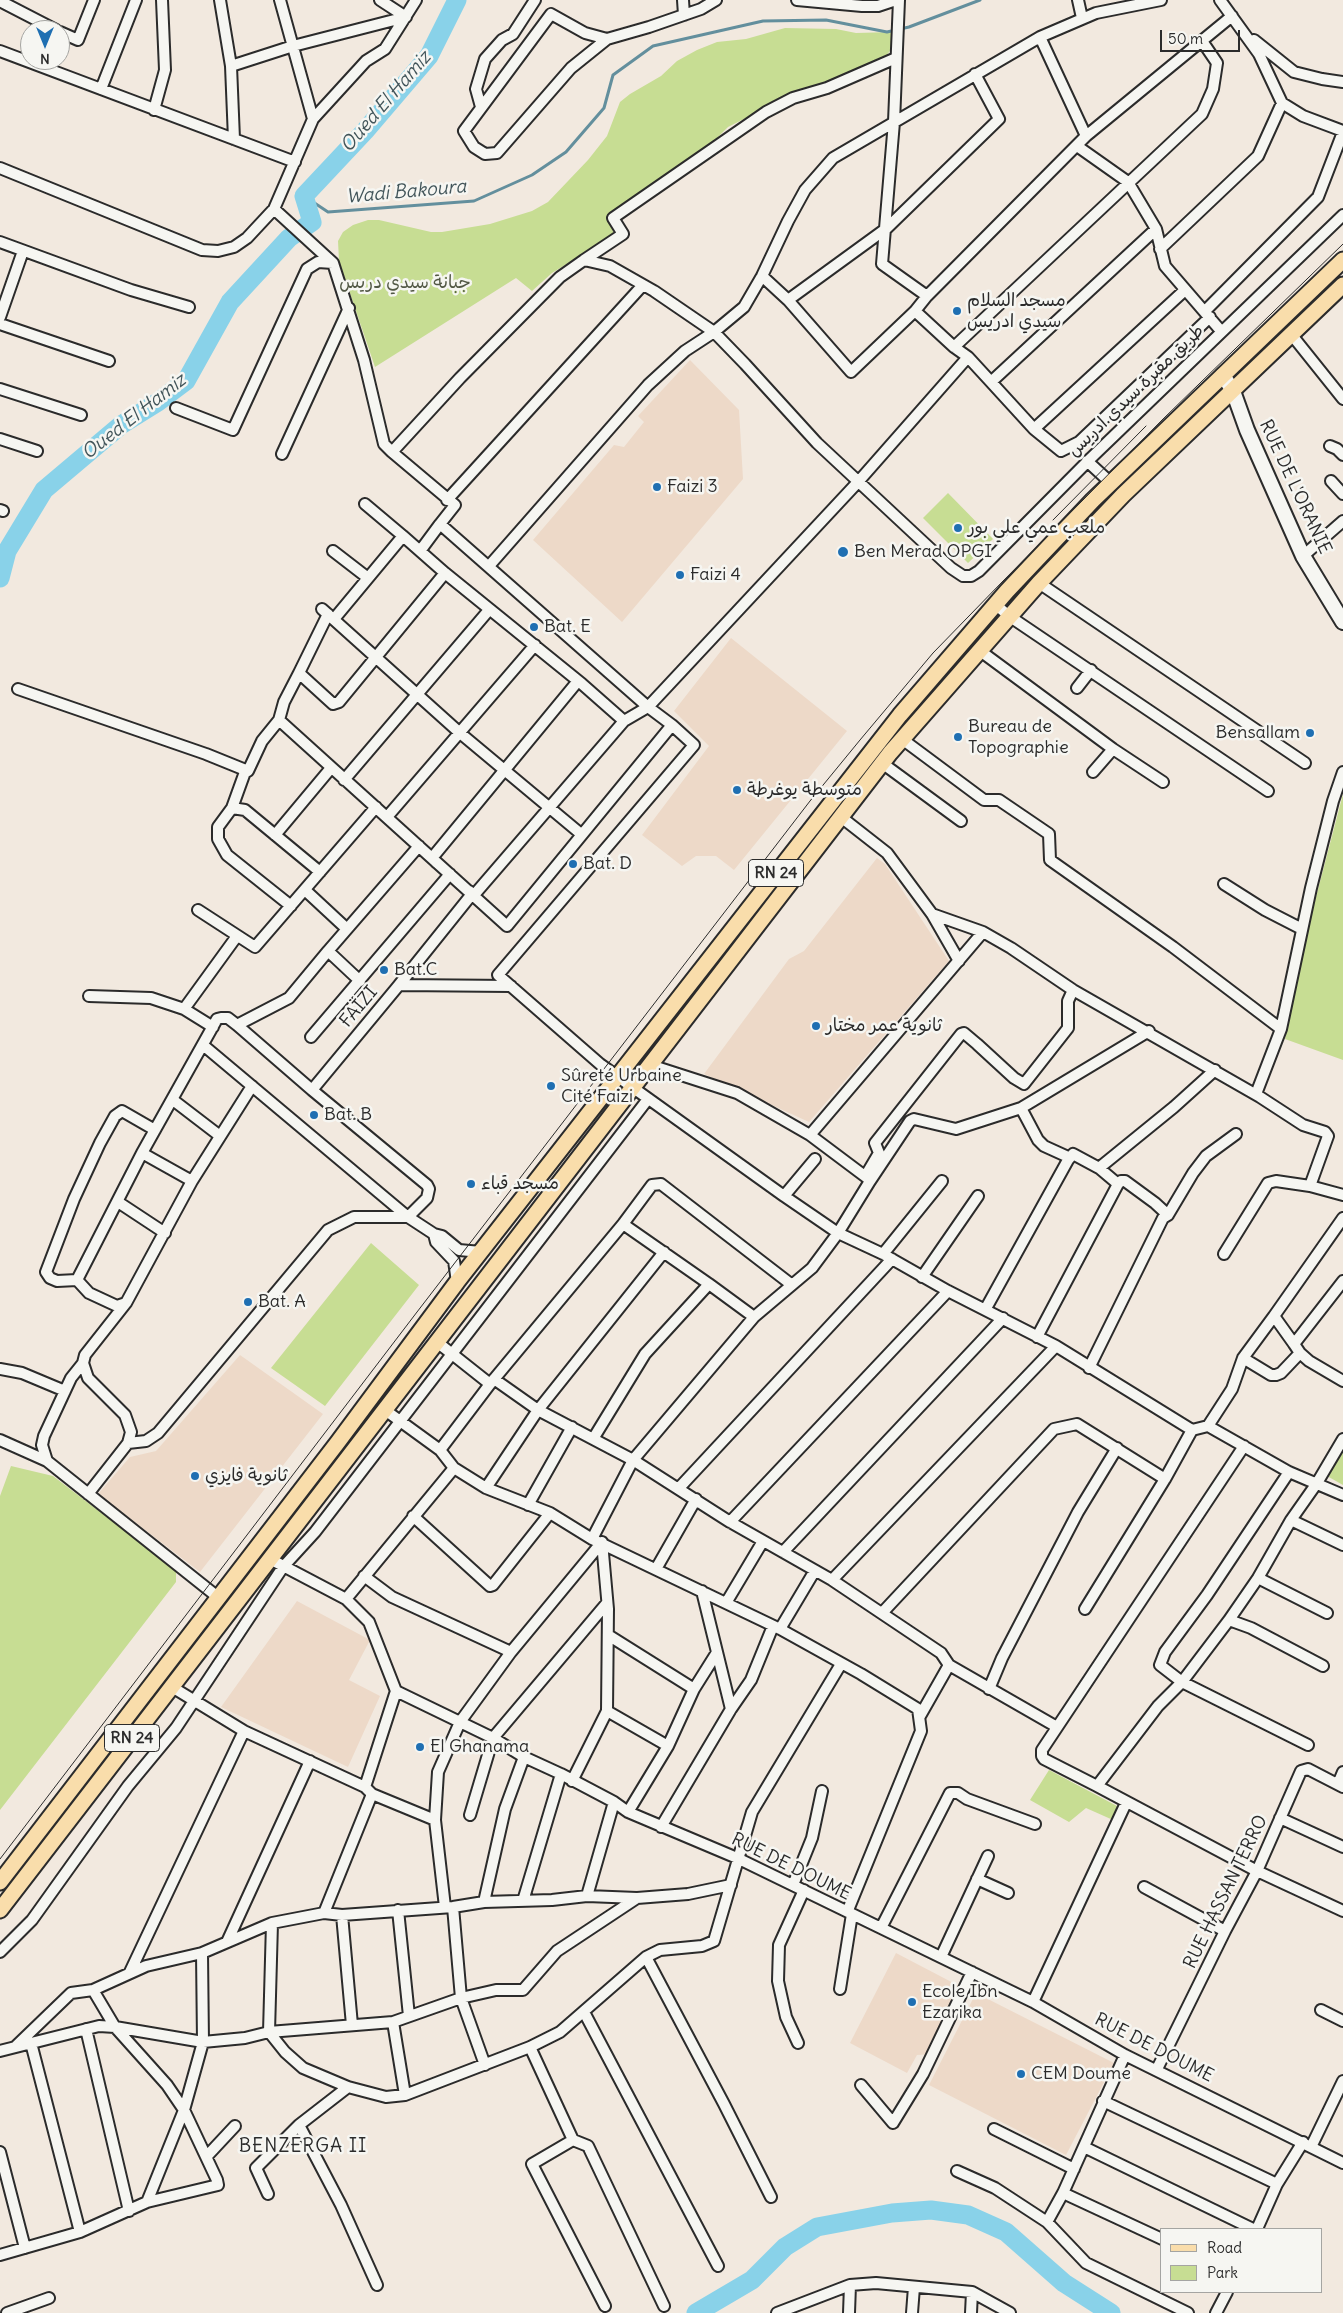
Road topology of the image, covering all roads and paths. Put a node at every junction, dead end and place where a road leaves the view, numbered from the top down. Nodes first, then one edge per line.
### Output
1 (94, 0) edge
2 (136, 0) edge
3 (162, 0) edge
4 (220, 0) edge
5 (280, 0) edge
6 (380, 0) edge
7 (416, 0) edge
8 (535, 0) edge
9 (683, 0) edge
10 (716, 0) edge
11 (797, 0) edge
12 (1078, 0) edge
13 (1161, 0) edge
14 (1220, 0) edge
15 (1, 1) edge
16 (898, 1) edge
17 (684, 14) junction
18 (1232, 16) junction
19 (406, 17) junction
20 (1082, 18) junction
21 (37, 20) edge
22 (70, 36) edge
23 (1248, 36) junction
24 (1040, 37) junction
25 (607, 39) junction
26 (1202, 41) junction
27 (293, 46) junction
28 (0, 51) edge
29 (896, 58) junction
30 (231, 66) junction
31 (975, 74) junction
32 (1343, 82) edge
33 (100, 89) junction
34 (1282, 103) junction
35 (482, 107) junction
36 (154, 110) junction
37 (313, 119) junction
38 (894, 122) junction
39 (1343, 132) edge
40 (1086, 136) junction
41 (234, 140) junction
42 (1077, 146) junction
43 (295, 162) junction
44 (0, 168) edge
45 (1128, 182) junction
46 (274, 209) junction
47 (1343, 215) edge
48 (886, 228) junction
49 (1156, 229) junction
50 (0, 242) edge
51 (1160, 249) junction
52 (23, 251) junction
53 (584, 260) junction
54 (1343, 260) edge
55 (333, 263) junction
56 (762, 276) junction
57 (1343, 285) edge
58 (642, 286) junction
59 (1185, 290) junction
60 (927, 296) junction
61 (788, 300) junction
62 (189, 307) dead end
63 (349, 308) junction
64 (915, 312) junction
65 (1208, 314) junction
66 (0, 316) edge
67 (0, 324) edge
68 (1221, 331) junction
69 (714, 332) junction
70 (1291, 334) junction
71 (954, 347) junction
72 (968, 357) junction
73 (108, 361) dead end
74 (1223, 375) junction
75 (991, 382) junction
76 (0, 389) edge
77 (1232, 391) junction
78 (1343, 400) edge
79 (176, 408) dead end
80 (81, 415) dead end
81 (1034, 429) junction
82 (0, 440) edge
83 (1079, 442) junction
84 (1330, 446) dead end
85 (37, 452) dead end
86 (392, 452) junction
87 (282, 454) dead end
88 (1343, 455) edge
89 (1089, 459) junction
90 (1331, 481) dead end
91 (858, 482) junction
92 (1111, 483) junction
93 (1343, 494) edge
94 (447, 500) junction
95 (364, 504) dead end
96 (1343, 521) edge
97 (440, 524) junction
98 (403, 536) junction
99 (333, 551) dead end
100 (420, 551) junction
101 (1303, 556) junction
102 (489, 566) junction
103 (445, 573) junction
104 (368, 578) junction
105 (1039, 583) junction
106 (996, 604) junction
107 (489, 610) junction
108 (328, 614) junction
109 (1009, 616) junction
110 (1343, 622) edge
111 (535, 646) junction
112 (980, 650) junction
113 (375, 658) junction
114 (1091, 670) junction
115 (299, 673) junction
116 (578, 681) junction
117 (1077, 688) dead end
118 (18, 690) dead end
119 (418, 696) junction
120 (648, 707) junction
121 (279, 720) junction
122 (624, 721) junction
123 (672, 725) junction
124 (460, 734) junction
125 (902, 739) junction
126 (1113, 750) junction
127 (882, 763) junction
128 (1305, 764) dead end
129 (331, 768) junction
130 (245, 772) junction
131 (505, 772) junction
132 (1093, 772) dead end
133 (1343, 772) edge
134 (344, 780) junction
135 (1163, 782) dead end
136 (1268, 791) dead end
137 (376, 807) junction
138 (232, 808) junction
139 (549, 809) junction
140 (387, 817) junction
141 (841, 817) junction
142 (961, 821) dead end
143 (580, 834) junction
144 (275, 835) junction
145 (418, 846) junction
146 (432, 858) junction
147 (320, 872) junction
148 (450, 874) junction
149 (1224, 884) dead end
150 (305, 890) junction
151 (472, 894) junction
152 (291, 906) junction
153 (198, 910) dead end
154 (932, 914) junction
155 (347, 929) junction
156 (1302, 929) junction
157 (983, 932) junction
158 (238, 936) junction
159 (328, 951) junction
160 (958, 961) junction
161 (360, 981) junction
162 (398, 985) junction
163 (511, 986) junction
164 (1073, 990) junction
165 (89, 996) dead end
166 (184, 1009) junction
167 (237, 1024) junction
168 (213, 1027) junction
169 (1281, 1029) junction
170 (1148, 1031) junction
171 (311, 1037) dead end
172 (203, 1045) junction
173 (650, 1065) junction
174 (1215, 1070) junction
175 (619, 1076) junction
176 (252, 1086) junction
177 (633, 1086) junction
178 (312, 1090) junction
179 (1256, 1094) junction
180 (648, 1098) junction
181 (173, 1100) junction
182 (1021, 1108) junction
183 (155, 1130) junction
184 (1236, 1134) dead end
185 (810, 1135) junction
186 (220, 1136) junction
187 (142, 1153) junction
188 (815, 1159) dead end
189 (1068, 1160) junction
190 (1099, 1168) junction
191 (868, 1178) junction
192 (942, 1180) dead end
193 (192, 1181) junction
194 (1118, 1184) junction
195 (1310, 1186) junction
196 (1343, 1195) edge
197 (784, 1196) junction
198 (978, 1196) dead end
199 (118, 1202) junction
200 (397, 1208) junction
201 (1168, 1215) junction
202 (387, 1218) junction
203 (408, 1218) junction
204 (1343, 1218) edge
205 (623, 1224) junction
206 (165, 1232) junction
207 (838, 1233) junction
208 (454, 1252) junction
209 (481, 1252) junction
210 (664, 1252) junction
211 (1224, 1254) dead end
212 (888, 1257) junction
213 (922, 1276) junction
214 (77, 1280) junction
215 (1343, 1281) edge
216 (458, 1282) junction
217 (710, 1284) junction
218 (792, 1285) junction
219 (948, 1291) junction
220 (126, 1303) junction
221 (985, 1310) junction
222 (1274, 1316) junction
223 (754, 1317) junction
224 (1003, 1318) junction
225 (1037, 1337) junction
226 (437, 1342) junction
227 (1056, 1346) junction
228 (1297, 1348) junction
229 (454, 1354) junction
230 (1243, 1358) junction
231 (83, 1363) junction
232 (1089, 1368) junction
233 (0, 1369) edge
234 (492, 1381) junction
235 (1343, 1381) edge
236 (64, 1391) junction
237 (384, 1410) junction
238 (538, 1410) junction
239 (400, 1423) junction
240 (1208, 1426) junction
241 (572, 1427) junction
242 (1192, 1430) junction
243 (1343, 1438) edge
244 (593, 1439) junction
245 (0, 1440) edge
246 (128, 1443) junction
247 (1244, 1446) junction
248 (1117, 1448) junction
249 (440, 1450) junction
250 (632, 1460) junction
251 (47, 1461) junction
252 (454, 1468) junction
253 (1289, 1472) junction
254 (1165, 1479) junction
255 (1317, 1484) junction
256 (486, 1488) junction
257 (679, 1488) junction
258 (88, 1494) junction
259 (1343, 1495) edge
260 (696, 1499) junction
261 (528, 1506) junction
262 (550, 1513) junction
263 (413, 1516) junction
264 (1291, 1520) junction
265 (730, 1522) junction
266 (266, 1537) junction
267 (597, 1540) junction
268 (763, 1541) junction
269 (1342, 1542) edge
270 (783, 1552) junction
271 (251, 1557) junction
272 (274, 1560) junction
273 (656, 1569) junction
274 (814, 1572) junction
275 (364, 1576) junction
276 (1258, 1578) junction
277 (832, 1580) junction
278 (702, 1591) junction
279 (219, 1598) junction
280 (346, 1599) junction
281 (607, 1603) junction
282 (726, 1603) junction
283 (1085, 1609) dead end
284 (882, 1613) junction
285 (1327, 1613) dead end
286 (1229, 1620) junction
287 (777, 1628) junction
288 (608, 1635) junction
289 (511, 1652) junction
290 (716, 1654) junction
291 (841, 1664) junction
292 (949, 1664) junction
293 (1323, 1666) dead end
294 (1182, 1682) junction
295 (172, 1686) junction
296 (694, 1689) junction
297 (989, 1689) junction
298 (396, 1691) junction
299 (194, 1698) junction
300 (731, 1709) junction
301 (606, 1711) junction
302 (920, 1716) junction
303 (460, 1722) junction
304 (1057, 1727) junction
305 (244, 1731) junction
306 (493, 1738) junction
307 (1308, 1745) dead end
308 (668, 1746) junction
309 (524, 1757) junction
310 (310, 1761) junction
311 (1343, 1772) edge
312 (561, 1774) junction
313 (572, 1781) junction
314 (1340, 1785) edge
315 (1097, 1786) junction
316 (368, 1790) junction
317 (822, 1791) dead end
318 (614, 1802) junction
319 (1126, 1803) junction
320 (628, 1812) junction
321 (470, 1815) dead end
322 (1280, 1818) junction
323 (435, 1820) junction
324 (1035, 1824) dead end
325 (661, 1827) junction
326 (1343, 1847) edge
327 (988, 1856) dead end
328 (737, 1858) junction
329 (1257, 1871) junction
330 (977, 1879) junction
331 (0, 1882) edge
332 (794, 1885) junction
333 (731, 1886) junction
334 (1144, 1887) dead end
335 (804, 1890) junction
336 (1008, 1893) dead end
337 (587, 1896) junction
338 (637, 1898) junction
339 (523, 1901) junction
340 (484, 1902) junction
341 (449, 1907) junction
342 (0, 1910) edge
343 (398, 1910) junction
344 (1343, 1911) edge
345 (850, 1912) junction
346 (324, 1913) junction
347 (342, 1915) junction
348 (272, 1923) junction
349 (881, 1928) junction
350 (1225, 1931) junction
351 (227, 1942) junction
352 (0, 1952) edge
353 (202, 1953) junction
354 (646, 1957) junction
355 (941, 1957) junction
356 (130, 1972) junction
357 (972, 1972) junction
358 (840, 1989) dead end
359 (93, 1990) junction
360 (461, 1998) junction
361 (1033, 2002) junction
362 (1321, 2010) dead end
363 (584, 2012) junction
364 (409, 2016) junction
365 (1343, 2021) edge
366 (392, 2022) junction
367 (352, 2025) junction
368 (114, 2027) junction
369 (86, 2029) junction
370 (269, 2032) junction
371 (203, 2042) junction
372 (31, 2043) junction
373 (798, 2043) dead end
374 (16, 2046) junction
375 (530, 2047) junction
376 (0, 2051) edge
377 (1125, 2055) junction
378 (485, 2065) junction
379 (1157, 2069) junction
380 (1343, 2081) edge
381 (860, 2085) dead end
382 (348, 2086) junction
383 (405, 2095) junction
384 (1103, 2101) junction
385 (184, 2110) junction
386 (299, 2125) junction
387 (235, 2126) dead end
388 (994, 2130) dead end
389 (573, 2140) junction
390 (1307, 2144) junction
391 (1084, 2147) junction
392 (0, 2152) edge
393 (207, 2156) junction
394 (1343, 2163) edge
395 (1074, 2169) junction
396 (957, 2171) dead end
397 (1277, 2184) junction
398 (1063, 2193) junction
399 (268, 2194) dead end
400 (771, 2197) dead end
401 (147, 2202) junction
402 (129, 2211) junction
403 (1048, 2222) junction
404 (1251, 2228) edge
405 (1257, 2228) edge
406 (80, 2232) junction
407 (1160, 2238) edge
408 (25, 2248) junction
409 (0, 2255) edge
410 (718, 2266) dead end
411 (377, 2285) dead end
412 (850, 2285) junction
413 (914, 2287) junction
414 (972, 2292) junction
415 (1227, 2293) edge
416 (49, 2298) dead end
417 (604, 2306) dead end
418 (664, 2306) dead end
419 (8, 2313) edge
420 (778, 2313) edge
421 (850, 2313) edge
422 (912, 2313) edge
423 (971, 2313) edge
424 (1010, 2313) edge
425 (1188, 2313) edge
426 (1216, 2313) edge

1 - 22 street
2 - 33 street
3 - 36 street
4 - 30 street
5 - 27 street
6 - 19 street
7 - 19 street
8 - 35 street
9 - 17 street
10 - 17 street
11 - 16 street
12 - 20 street
13 - 20 street
14 - 18 street
15 - 21 street
16 - 29 street
17 - 25 street
18 - 23 street
18 - 26 street
19 - 27 street
19 - 37 street
20 - 24 street
23 - 32 street
23 - 34 street
24 - 31 street
24 - 40 street
25 - 35 street
25 - 35 street
26 - 40 street
26 - 45 street
27 - 30 street
27 - 37 street
28 - 33 street
29 - 38 street
29 - 53 street
30 - 41 street
31 - 38 street
31 - 48 street
33 - 36 street
34 - 39 street
34 - 51 street
36 - 41 street
37 - 43 street
38 - 48 street
38 - 56 street
39 - 65 street
40 - 42 street
41 - 43 street
42 - 45 street
42 - 60 street
43 - 46 street
44 - 46 street
45 - 49 street
45 - 71 street
46 - 55 street
47 - 68 street, طريق مقبرة سيدي ادريس
48 - 60 street
48 - 61 street
49 - 51 street
49 - 75 street
50 - 52 street
51 - 59 street
52 - 62 street
52 - 66 street
53 - 58 street
53 - 86 street
54 - 74 main road, RN 24
55 - 63 street
55 - 79 street
56 - 61 street
56 - 69 street
57 - 70 main road, RN 24
58 - 69 street
58 - 94 street
59 - 65 street
59 - 81 street
60 - 64 street
61 - 64 street
63 - 86 street
63 - 87 street
64 - 71 street
65 - 68 street
65 - 83 street
67 - 73 street
68 - 89 street, طريق مقبرة سيدي ادريس
69 - 91 street
69 - 102 street
70 - 77 main road, RN 24
70 - 78 street
71 - 72 street
72 - 75 street
72 - 91 street
74 - 77 street, RUE DE L'ORANIE
74 - 92 main road, RN 24
75 - 81 street
76 - 80 street
77 - 101 street, RUE DE L'ORANIE
77 - 105 main road, RN 24
81 - 83 street
82 - 85 street
83 - 89 street
84 - 88 street
86 - 94 street
89 - 91 street, طريق مقبرة سيدي ادريس
89 - 92 street
90 - 93 street
91 - 120 street
92 - 106 main road, RN 24
94 - 97 street
95 - 98 street
96 - 101 street
97 - 100 street
97 - 102 street
98 - 100 street
98 - 104 street
99 - 104 street
100 - 103 street
101 - 110 street, RUE DE L'ORANIE
102 - 120 street
103 - 107 street
103 - 113 street
104 - 108 street
105 - 109 main road, RN 24
105 - 128 street
106 - 109 street
106 - 175 main road, RN 24
107 - 111 street
107 - 119 street
108 - 113 street
108 - 115 street
109 - 112 main road, RN 24
109 - 114 street
111 - 116 street
111 - 124 street
112 - 125 main road, RN 24
112 - 126 street
113 - 115 street
113 - 119 street
114 - 117 street
114 - 136 street
115 - 121 street
116 - 122 street
116 - 131 street
118 - 130 street
119 - 124 street
119 - 134 street
120 - 122 street
120 - 123 street
121 - 129 street
121 - 130 street
122 - 139 street
123 - 143 street
123 - 163 street
124 - 131 street
124 - 140 street
125 - 127 main road, RN 24
125 - 169 street
126 - 132 street
126 - 135 street
127 - 141 main road, RN 24
127 - 142 street
129 - 134 street
129 - 144 street
130 - 138 street
131 - 139 street
131 - 146 street
133 - 156 street
134 - 137 street
137 - 140 street
137 - 147 street
138 - 144 street
138 - 152 street
139 - 143 street
139 - 151 street
140 - 145 street
141 - 154 street
141 - 173 main road, RN 24
143 - 151 street
144 - 147 street
145 - 146 street
145 - 155 street
146 - 148 street
146 - 151 street
147 - 150 street
148 - 151 street
148 - 161 street
149 - 156 street
150 - 152 street
150 - 155 street
151 - 162 street
152 - 158 street
153 - 158 street
154 - 157 street
154 - 160 street
155 - 159 street
156 - 169 street
157 - 160 street
157 - 164 street
158 - 166 street
159 - 161 street
159 - 167 street
160 - 185 street
161 - 171 street
162 - 163 street, FAÏZI
162 - 178 street, FAÏZI
163 - 175 street
164 - 170 street
164 - 191 street
165 - 166 street
166 - 168 street
167 - 168 street
167 - 178 street
168 - 172 street
169 - 179 street
170 - 174 street
170 - 182 street
172 - 176 street
172 - 181 street
173 - 177 main road, RN 24
173 - 185 street
174 - 179 street
174 - 190 street
175 - 177 street
175 - 209 main road, RN 24
176 - 186 street
176 - 200 street
177 - 180 street
177 - 226 main road, RN 24
178 - 203 street
179 - 195 street
180 - 197 street
180 - 229 street
181 - 183 street
181 - 186 street
182 - 189 street
182 - 191 street
183 - 187 street
183 - 214 street
184 - 201 street
185 - 191 street
186 - 193 street
187 - 193 street
187 - 199 street
188 - 197 street
189 - 190 street
189 - 221 street
190 - 194 street
191 - 207 street
192 - 212 street
193 - 206 street
194 - 201 street
194 - 225 street
195 - 196 street
195 - 211 street
197 - 207 street
198 - 213 street
199 - 206 street
199 - 214 street
200 - 202 street
200 - 203 street
201 - 232 street
202 - 203 street
202 - 246 street
203 - 208 street
204 - 222 street
205 - 210 street
205 - 218 street
205 - 234 street
206 - 220 street
207 - 212 street
207 - 218 street
208 - 209 street
208 - 216 street
209 - 216 main road, RN 24
210 - 217 street
210 - 238 street
212 - 213 street
212 - 257 street
213 - 219 street
214 - 220 street
215 - 228 street
216 - 266 main road, RN 24
217 - 223 street
217 - 244 street
218 - 223 street
219 - 221 street
219 - 265 street
220 - 231 street
221 - 224 street
222 - 228 street
222 - 230 street
223 - 250 street
224 - 225 street
224 - 270 street
225 - 227 street
226 - 229 street
226 - 237 main road, RN 24
227 - 232 street
227 - 277 street
228 - 230 street
228 - 235 street
229 - 234 street
229 - 239 street
230 - 240 street
231 - 236 street
231 - 246 street
232 - 242 street
233 - 236 street
234 - 238 street
234 - 249 street
236 - 251 street
237 - 239 street
237 - 272 main road, RN 24
238 - 241 street
238 - 256 street
239 - 249 street
239 - 272 street
240 - 242 street
240 - 247 street
241 - 244 street
241 - 261 street
242 - 254 street
243 - 255 street
244 - 250 street
245 - 251 street
246 - 258 street
247 - 253 street
247 - 304 street
248 - 254 street
248 - 284 street
248 - 297 street
249 - 252 street
250 - 257 street
250 - 267 street
251 - 258 street
252 - 256 street
252 - 263 street
253 - 255 street
253 - 294 street
254 - 283 street
255 - 259 street
255 - 264 street
256 - 261 street
257 - 260 street
258 - 279 street
260 - 265 street
260 - 273 street
261 - 262 street
262 - 263 street
262 - 267 street
263 - 275 street
264 - 269 street
264 - 276 street
265 - 268 street
266 - 271 main road, RN 24
266 - 272 main road
267 - 273 street
267 - 281 street
267 - 289 street
268 - 270 street
268 - 282 street
270 - 274 street
271 - 272 main road
271 - 279 main road, RN 24
272 - 280 street
272 - 295 main road, RN 24
272 - 299 street
273 - 278 street
274 - 277 street
274 - 287 street
275 - 280 street
275 - 289 street
276 - 285 street
276 - 286 street
277 - 284 street
278 - 282 street
278 - 290 street
279 - 331 main road, RN 24
280 - 298 street
281 - 288 street
281 - 306 street
282 - 287 street
284 - 292 street
286 - 293 street
286 - 294 street
287 - 291 street
287 - 300 street
288 - 296 street
288 - 301 street
289 - 303 street
290 - 296 street
290 - 300 street
291 - 302 street
291 - 328 street
292 - 297 street
292 - 302 street
294 - 307 street
294 - 315 street
295 - 299 street
295 - 342 main road, RN 24
296 - 308 street
297 - 304 street
298 - 303 street, RUE DE DOUME
298 - 316 street
299 - 305 street
299 - 352 street
300 - 325 street
301 - 308 street
301 - 313 street
302 - 345 street
303 - 306 street, RUE DE DOUME
303 - 323 street
304 - 315 street
305 - 310 street
305 - 356 street
306 - 309 street, RUE DE DOUME
306 - 321 street
308 - 320 street
309 - 312 street, RUE DE DOUME
309 - 340 street
310 - 316 street
310 - 351 street
311 - 314 street
312 - 313 street, RUE DE DOUME
312 - 339 street
313 - 318 street, RUE DE DOUME
314 - 322 street, RUE HASSAN TERRO
315 - 319 street
316 - 323 street
316 - 346 street
317 - 332 street
318 - 320 street, RUE DE DOUME
318 - 337 street
319 - 329 street
319 - 361 street
320 - 325 street, RUE DE DOUME
322 - 326 street
322 - 329 street, RUE HASSAN TERRO
323 - 341 street
324 - 349 street
325 - 328 street, RUE DE DOUME
327 - 330 street
328 - 332 street, RUE DE DOUME
328 - 333 street
329 - 344 street
329 - 350 street, RUE HASSAN TERRO
330 - 336 street
330 - 355 street
332 - 335 street, RUE DE DOUME
333 - 338 street
333 - 354 street
334 - 350 street
335 - 345 street, RUE DE DOUME
335 - 373 street
337 - 338 street
337 - 339 street
338 - 360 street
339 - 340 street
340 - 341 street
341 - 343 street
341 - 360 street
343 - 347 street
343 - 364 street
345 - 349 street, RUE DE DOUME
345 - 358 street
346 - 347 street
346 - 348 street
347 - 367 street
348 - 351 street
348 - 370 street
349 - 355 street, RUE DE DOUME
350 - 379 street, RUE HASSAN TERRO
351 - 353 street
353 - 356 street
353 - 371 street
354 - 363 street
354 - 400 street
355 - 357 street, RUE DE DOUME
356 - 359 street
357 - 361 street, RUE DE DOUME
357 - 381 street
359 - 368 street
359 - 374 street
360 - 364 street
360 - 378 street
361 - 377 street, RUE DE DOUME
362 - 365 street
363 - 375 street
363 - 410 street
364 - 366 street
366 - 367 street
366 - 383 street
367 - 370 street
368 - 369 street
368 - 371 street
368 - 385 street
369 - 372 street
369 - 402 street
370 - 371 street
370 - 382 street
371 - 385 street
372 - 374 street
372 - 406 street
374 - 376 street
375 - 378 street
375 - 389 street
377 - 379 street, RUE DE DOUME
377 - 384 street
378 - 383 street
379 - 390 street, RUE DE DOUME
380 - 390 street
382 - 383 street
382 - 386 street
384 - 391 street
384 - 397 street
385 - 393 street
385 - 401 street
386 - 399 street
386 - 411 street
387 - 393 street
388 - 395 street
389 - 417 street
389 - 418 street
390 - 394 street, RUE DE DOUME
390 - 397 street
391 - 395 street
391 - 404 street
392 - 408 street
393 - 401 street
395 - 398 street
396 - 403 street
397 - 405 street
398 - 403 street
398 - 407 street
401 - 402 street
402 - 406 street
403 - 425 street
406 - 408 street
408 - 409 street
412 - 413 street
412 - 420 street
412 - 421 street
413 - 414 street
413 - 422 street
414 - 423 street
414 - 424 street
415 - 426 street
416 - 419 street

